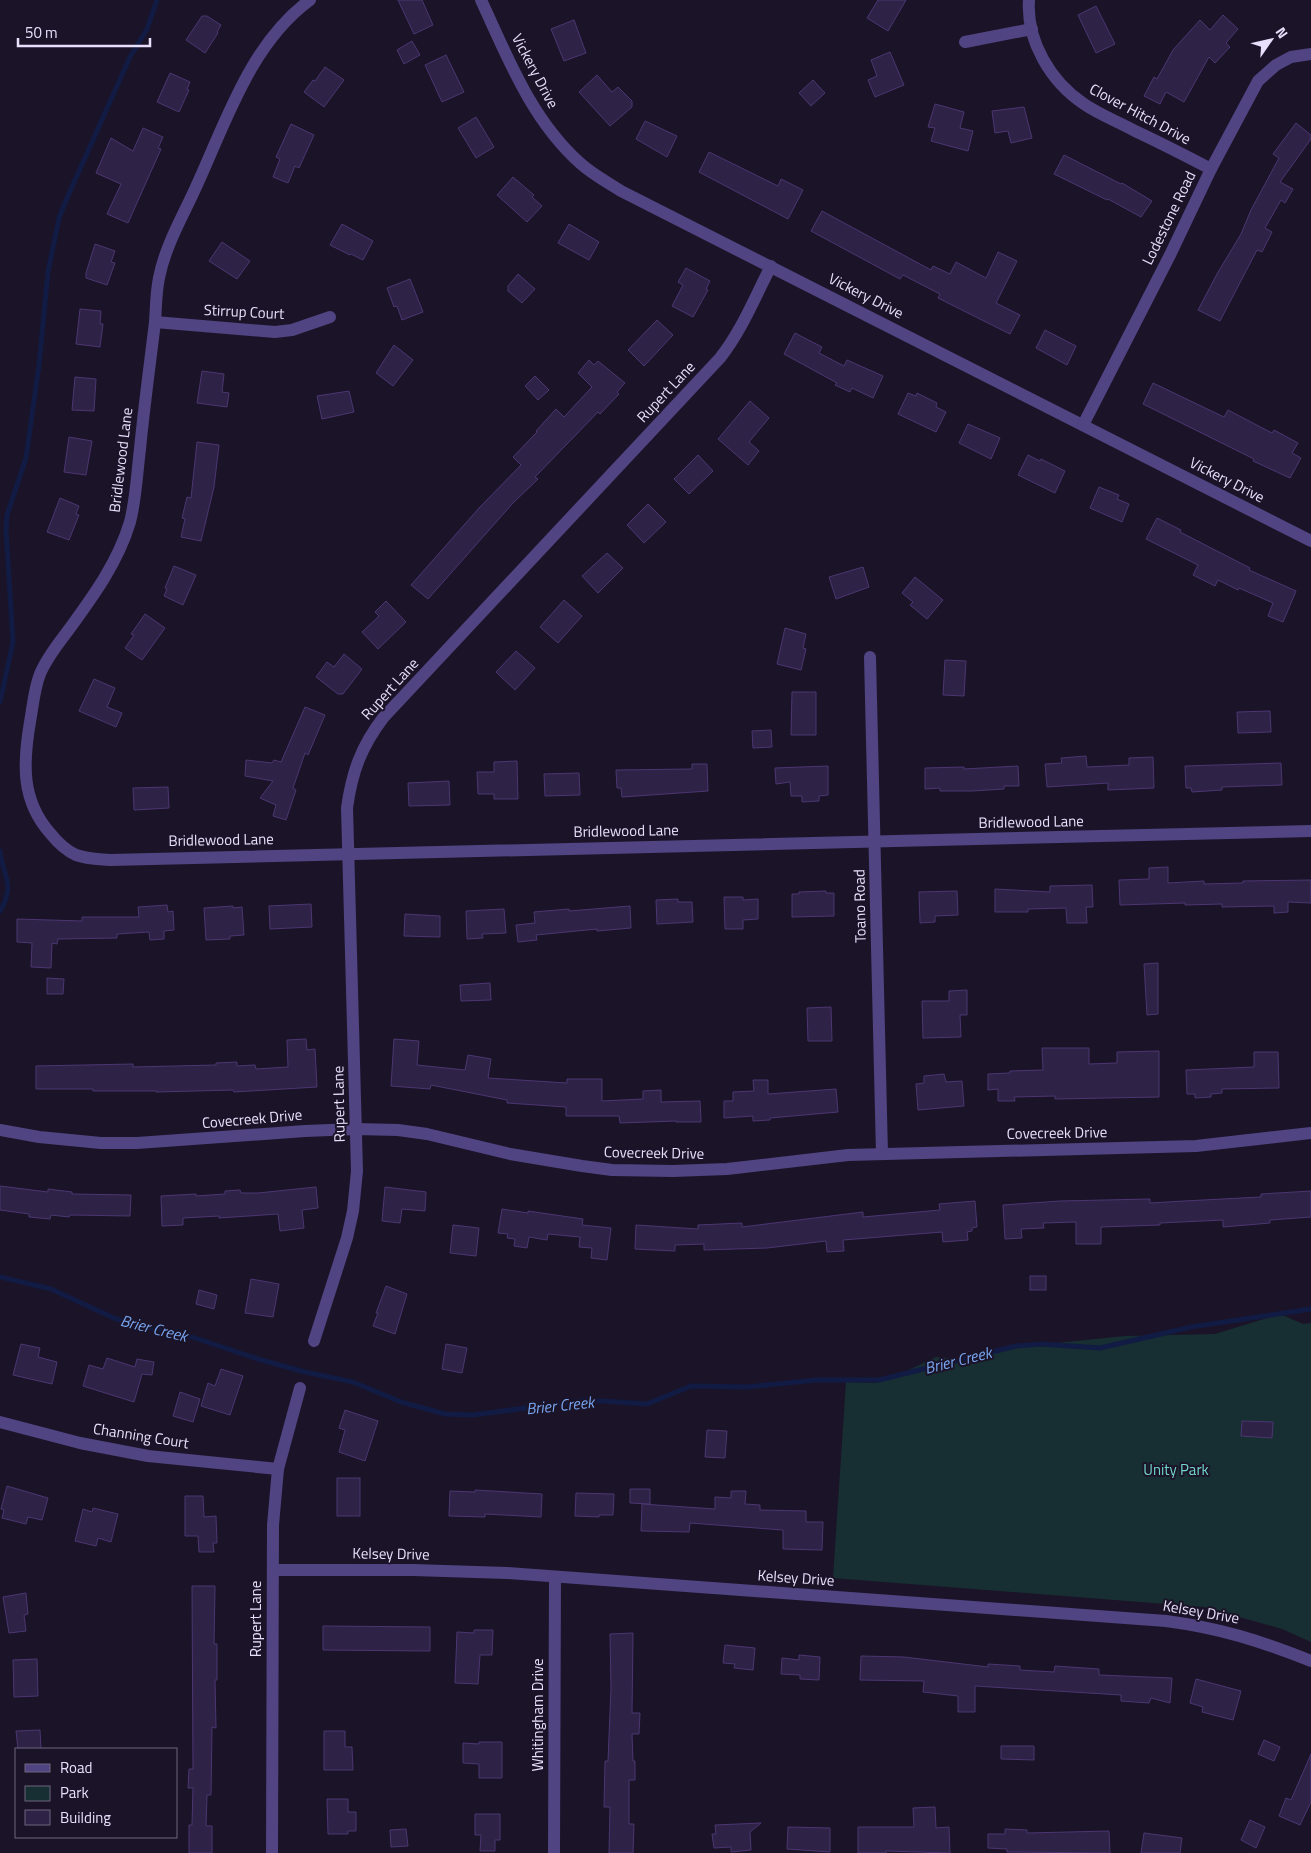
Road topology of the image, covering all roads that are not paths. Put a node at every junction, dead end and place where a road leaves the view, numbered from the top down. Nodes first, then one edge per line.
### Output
1 (310, 0) edge
2 (481, 0) edge
3 (1029, 0) edge
4 (1032, 29) junction
5 (965, 42) dead end
6 (1311, 54) edge
7 (1211, 169) junction
8 (771, 266) junction
9 (330, 317) dead end
10 (155, 322) junction
11 (1083, 425) junction
12 (1311, 541) edge
13 (870, 657) dead end
14 (1311, 831) edge
15 (875, 841) junction
16 (348, 854) junction
17 (356, 1129) junction
18 (0, 1130) edge
19 (1311, 1133) edge
20 (882, 1154) junction
21 (314, 1341) dead end
22 (300, 1388) dead end
23 (0, 1422) edge
24 (278, 1469) junction
25 (273, 1570) junction
26 (555, 1576) junction
27 (1311, 1661) edge
28 (272, 1853) edge
29 (554, 1853) edge

1 - 10 street, Bridlewood Lane
2 - 8 street, Vickery Drive
3 - 4 street, Clover Hitch Drive
4 - 5 street
4 - 7 street, Clover Hitch Drive
6 - 7 street, Lodestone Road
7 - 11 street, Lodestone Road
8 - 11 street, Vickery Drive
8 - 16 street, Rupert Lane
9 - 10 street, Stirrup Court
10 - 16 street, Bridlewood Lane
11 - 12 street, Vickery Drive
13 - 15 street, Toano Road
14 - 15 street, Bridlewood Lane
15 - 16 street, Bridlewood Lane
15 - 20 street, Toano Road
16 - 17 street, Rupert Lane
17 - 18 street, Covecreek Drive
17 - 20 street, Covecreek Drive
17 - 21 street, Rupert Lane
19 - 20 street, Covecreek Drive
22 - 24 street, Rupert Lane
23 - 24 street, Channing Court
24 - 25 street, Rupert Lane
25 - 26 street, Kelsey Drive
25 - 28 street, Rupert Lane
26 - 27 street, Kelsey Drive
26 - 29 street, Whitingham Drive

